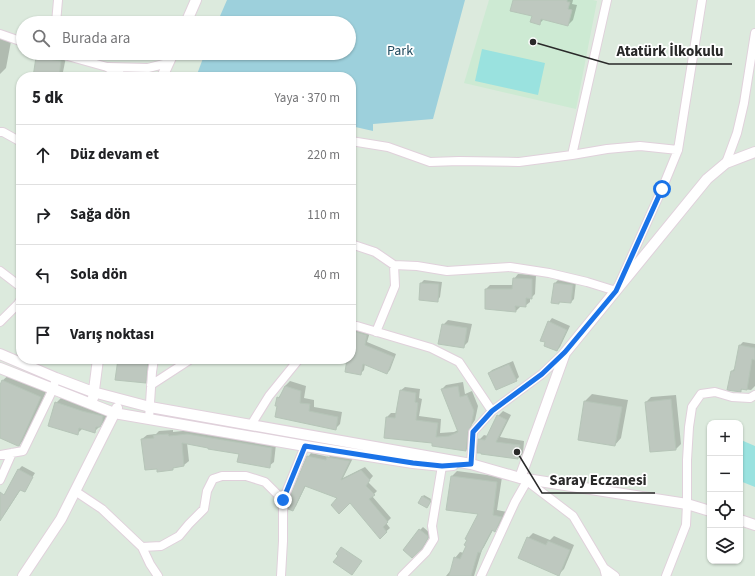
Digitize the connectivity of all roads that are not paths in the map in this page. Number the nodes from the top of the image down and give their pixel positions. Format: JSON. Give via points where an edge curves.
{"nodes":[{"id":1,"x":58,"y":0,"type":"edge"},
{"id":2,"x":196,"y":0,"type":"edge"},
{"id":3,"x":607,"y":0,"type":"edge"},
{"id":4,"x":702,"y":0,"type":"edge"},
{"id":5,"x":57,"y":16,"type":"edge"},
{"id":6,"x":189,"y":16,"type":"edge"},
{"id":7,"x":755,"y":33,"type":"edge"},
{"id":8,"x":0,"y":34,"type":"edge"},
{"id":9,"x":16,"y":40,"type":"edge"},
{"id":10,"x":82,"y":60,"type":"edge"},
{"id":11,"x":169,"y":60,"type":"edge"},
{"id":12,"x":168,"y":63,"type":"junction"},
{"id":13,"x":107,"y":67,"type":"junction"},
{"id":14,"x":116,"y":72,"type":"edge"},
{"id":15,"x":164,"y":72,"type":"edge"},
{"id":16,"x":0,"y":132,"type":"edge"},
{"id":17,"x":16,"y":139,"type":"edge"},
{"id":18,"x":356,"y":143,"type":"edge"},
{"id":19,"x":678,"y":150,"type":"junction"},
{"id":20,"x":755,"y":152,"type":"edge"},
{"id":21,"x":572,"y":155,"type":"junction"},
{"id":22,"x":726,"y":163,"type":"junction"},
{"id":23,"x":356,"y":246,"type":"edge"},
{"id":24,"x":394,"y":265,"type":"junction"},
{"id":25,"x":0,"y":271,"type":"edge"},
{"id":26,"x":16,"y":283,"type":"edge"},
{"id":27,"x":616,"y":291,"type":"junction"},
{"id":28,"x":16,"y":305,"type":"edge"},
{"id":29,"x":0,"y":322,"type":"edge"},
{"id":30,"x":356,"y":326,"type":"edge"},
{"id":31,"x":376,"y":332,"type":"junction"},
{"id":32,"x":565,"y":352,"type":"junction"},
{"id":33,"x":0,"y":354,"type":"edge"},
{"id":34,"x":16,"y":361,"type":"edge"},
{"id":35,"x":23,"y":364,"type":"edge"},
{"id":36,"x":97,"y":364,"type":"edge"},
{"id":37,"x":153,"y":364,"type":"edge"},
{"id":38,"x":183,"y":364,"type":"edge"},
{"id":39,"x":295,"y":364,"type":"edge"},
{"id":40,"x":0,"y":368,"type":"edge"},
{"id":41,"x":56,"y":378,"type":"junction"},
{"id":42,"x":151,"y":385,"type":"junction"},
{"id":43,"x":53,"y":389,"type":"junction"},
{"id":44,"x":93,"y":392,"type":"junction"},
{"id":45,"x":755,"y":395,"type":"edge"},
{"id":46,"x":121,"y":399,"type":"junction"},
{"id":47,"x":92,"y":404,"type":"junction"},
{"id":48,"x":150,"y":407,"type":"junction"},
{"id":49,"x":492,"y":411,"type":"junction"},
{"id":50,"x":114,"y":413,"type":"junction"},
{"id":51,"x":149,"y":419,"type":"junction"},
{"id":52,"x":251,"y":425,"type":"junction"},
{"id":53,"x":305,"y":446,"type":"junction"},
{"id":54,"x":12,"y":453,"type":"junction"},
{"id":55,"x":0,"y":455,"type":"edge"},
{"id":56,"x":471,"y":464,"type":"junction"},
{"id":57,"x":442,"y":466,"type":"junction"},
{"id":58,"x":0,"y":480,"type":"edge"},
{"id":59,"x":523,"y":480,"type":"junction"},
{"id":60,"x":76,"y":491,"type":"junction"},
{"id":61,"x":283,"y":500,"type":"junction"},
{"id":62,"x":687,"y":504,"type":"junction"},
{"id":63,"x":707,"y":510,"type":"edge"},
{"id":64,"x":743,"y":521,"type":"edge"},
{"id":65,"x":755,"y":525,"type":"edge"},
{"id":66,"x":142,"y":547,"type":"junction"},
{"id":67,"x":282,"y":552,"type":"junction"},
{"id":68,"x":605,"y":572,"type":"edge"},
{"id":69,"x":23,"y":576,"type":"edge"},
{"id":70,"x":158,"y":576,"type":"edge"},
{"id":71,"x":281,"y":576,"type":"edge"},
{"id":72,"x":288,"y":576,"type":"edge"},
{"id":73,"x":403,"y":576,"type":"edge"},
{"id":74,"x":481,"y":576,"type":"edge"},
{"id":75,"x":615,"y":576,"type":"edge"},
{"id":76,"x":666,"y":576,"type":"edge"}],
"edges":[{"from":1,"to":5,"type":"street"},
{"from":2,"to":6,"type":"street"},
{"from":3,"to":21,"type":"street"},
{"from":4,"to":19,"type":"street"},
{"from":7,"to":22,"type":"street","via":[[744,103]]},
{"from":8,"to":9,"type":"street"},
{"from":10,"to":13,"type":"street"},
{"from":11,"to":12,"type":"street"},
{"from":12,"to":13,"type":"street","via":[[148,68]]},
{"from":12,"to":15,"type":"street"},
{"from":13,"to":14,"type":"street"},
{"from":16,"to":17,"type":"street"},
{"from":18,"to":21,"type":"street","via":[[388,147],[430,162],[519,162]]},
{"from":19,"to":21,"type":"street","via":[[640,146]]},
{"from":19,"to":27,"type":"street"},
{"from":20,"to":22,"type":"street"},
{"from":22,"to":27,"type":"street","via":[[707,179]]},
{"from":23,"to":24,"type":"street","via":[[375,252]]},
{"from":24,"to":27,"type":"street","via":[[447,271],[510,267],[549,273]]},
{"from":24,"to":31,"type":"street","via":[[395,286]]},
{"from":25,"to":26,"type":"street"},
{"from":27,"to":32,"type":"street"},
{"from":28,"to":29,"type":"street"},
{"from":30,"to":31,"type":"street"},
{"from":31,"to":49,"type":"street","via":[[431,348],[459,362]]},
{"from":32,"to":49,"type":"street","via":[[542,374]]},
{"from":32,"to":59,"type":"street"},
{"from":33,"to":34,"type":"street"},
{"from":35,"to":41,"type":"street"},
{"from":36,"to":44,"type":"street"},
{"from":37,"to":42,"type":"street"},
{"from":38,"to":42,"type":"street"},
{"from":39,"to":52,"type":"street","via":[[269,396]]},
{"from":40,"to":43,"type":"street"},
{"from":41,"to":43,"type":"street"},
{"from":41,"to":44,"type":"street"},
{"from":42,"to":48,"type":"street"},
{"from":43,"to":47,"type":"street"},
{"from":43,"to":54,"type":"street","via":[[23,451]]},
{"from":44,"to":46,"type":"street"},
{"from":44,"to":47,"type":"street"},
{"from":45,"to":62,"type":"street","via":[[750,398],[732,397],[715,392],[701,394],[692,406]]},
{"from":46,"to":48,"type":"street"},
{"from":46,"to":50,"type":"street"},
{"from":47,"to":50,"type":"street"},
{"from":48,"to":51,"type":"street"},
{"from":48,"to":52,"type":"street"},
{"from":49,"to":56,"type":"street","via":[[473,432]]},
{"from":50,"to":51,"type":"street"},
{"from":50,"to":60,"type":"street"},
{"from":51,"to":53,"type":"street"},
{"from":52,"to":56,"type":"street"},
{"from":53,"to":57,"type":"street"},
{"from":53,"to":61,"type":"street"},
{"from":54,"to":55,"type":"street"},
{"from":54,"to":58,"type":"street"},
{"from":56,"to":57,"type":"street"},
{"from":56,"to":59,"type":"street"},
{"from":57,"to":73,"type":"street","via":[[432,526],[434,539],[426,552]]},
{"from":59,"to":62,"type":"street"},
{"from":59,"to":68,"type":"street","via":[[573,516]]},
{"from":59,"to":74,"type":"street"},
{"from":60,"to":66,"type":"street","via":[[102,509]]},
{"from":60,"to":69,"type":"street","via":[[61,519]]},
{"from":61,"to":66,"type":"street","via":[[265,482],[246,476],[222,476],[213,479],[207,490],[204,509],[179,536],[161,546]]},
{"from":61,"to":67,"type":"street"},
{"from":62,"to":63,"type":"street"},
{"from":62,"to":76,"type":"street","via":[[686,525]]},
{"from":64,"to":65,"type":"street"},
{"from":66,"to":70,"type":"street"},
{"from":67,"to":71,"type":"street"},
{"from":67,"to":72,"type":"street"},
{"from":68,"to":75,"type":"street"}]}
